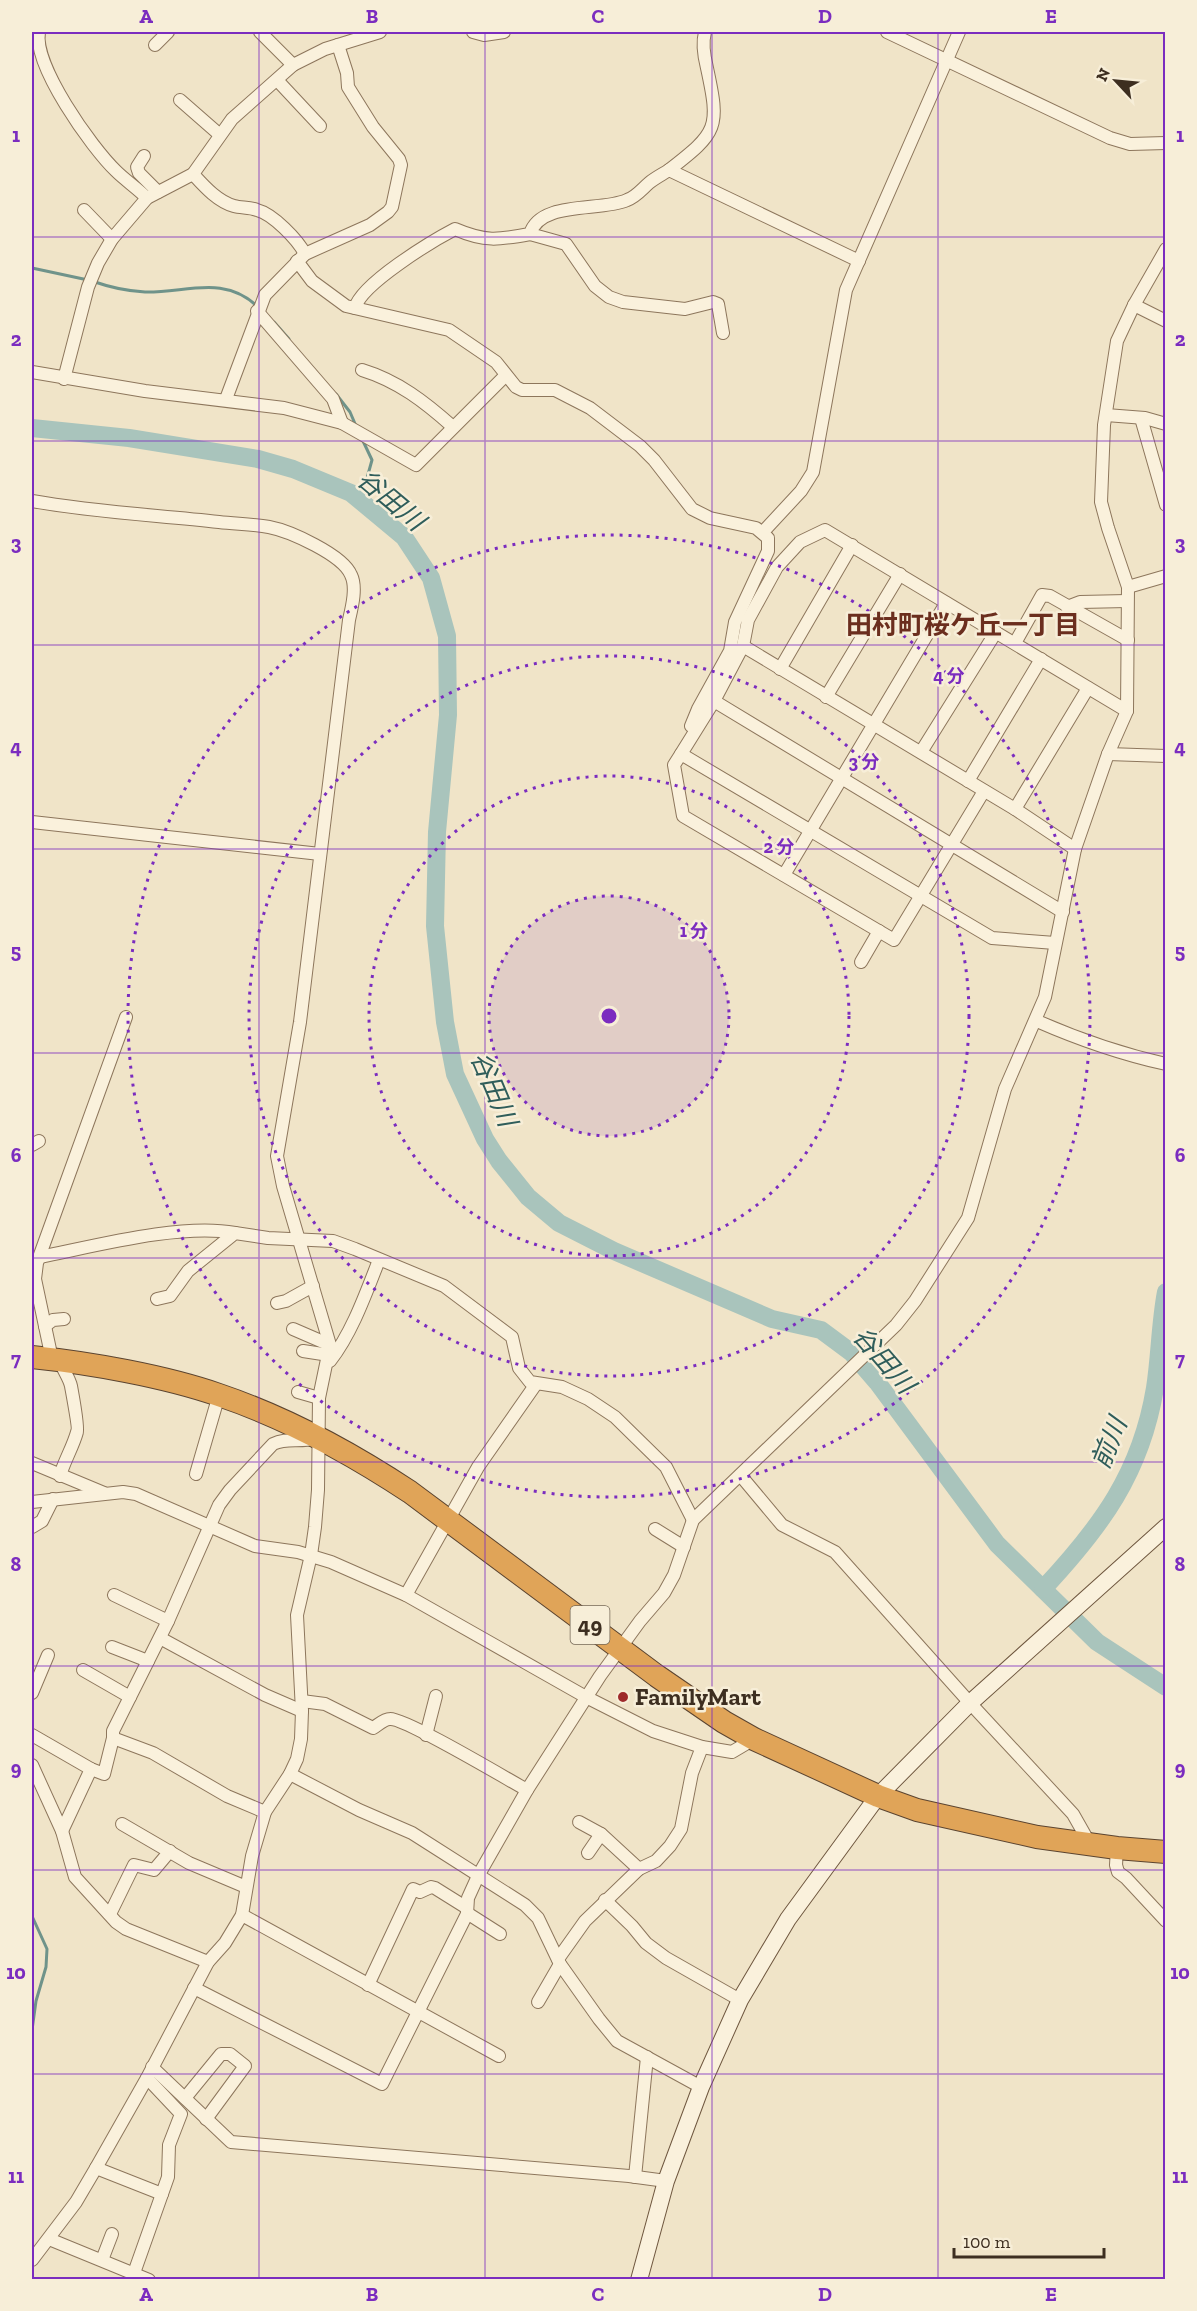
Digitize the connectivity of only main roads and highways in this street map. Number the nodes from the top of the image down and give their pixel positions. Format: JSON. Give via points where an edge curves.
{"nodes":[{"id":1,"x":48,"y":1359,"type":"edge"},
{"id":2,"x":1166,"y":1852,"type":"edge"}],
"edges":[{"from":1,"to":2,"type":"highway","number":"49","via":[[219,1395],[317,1437],[372,1467],[714,1715],[754,1739],[878,1796],[917,1810],[1037,1837]]}]}
